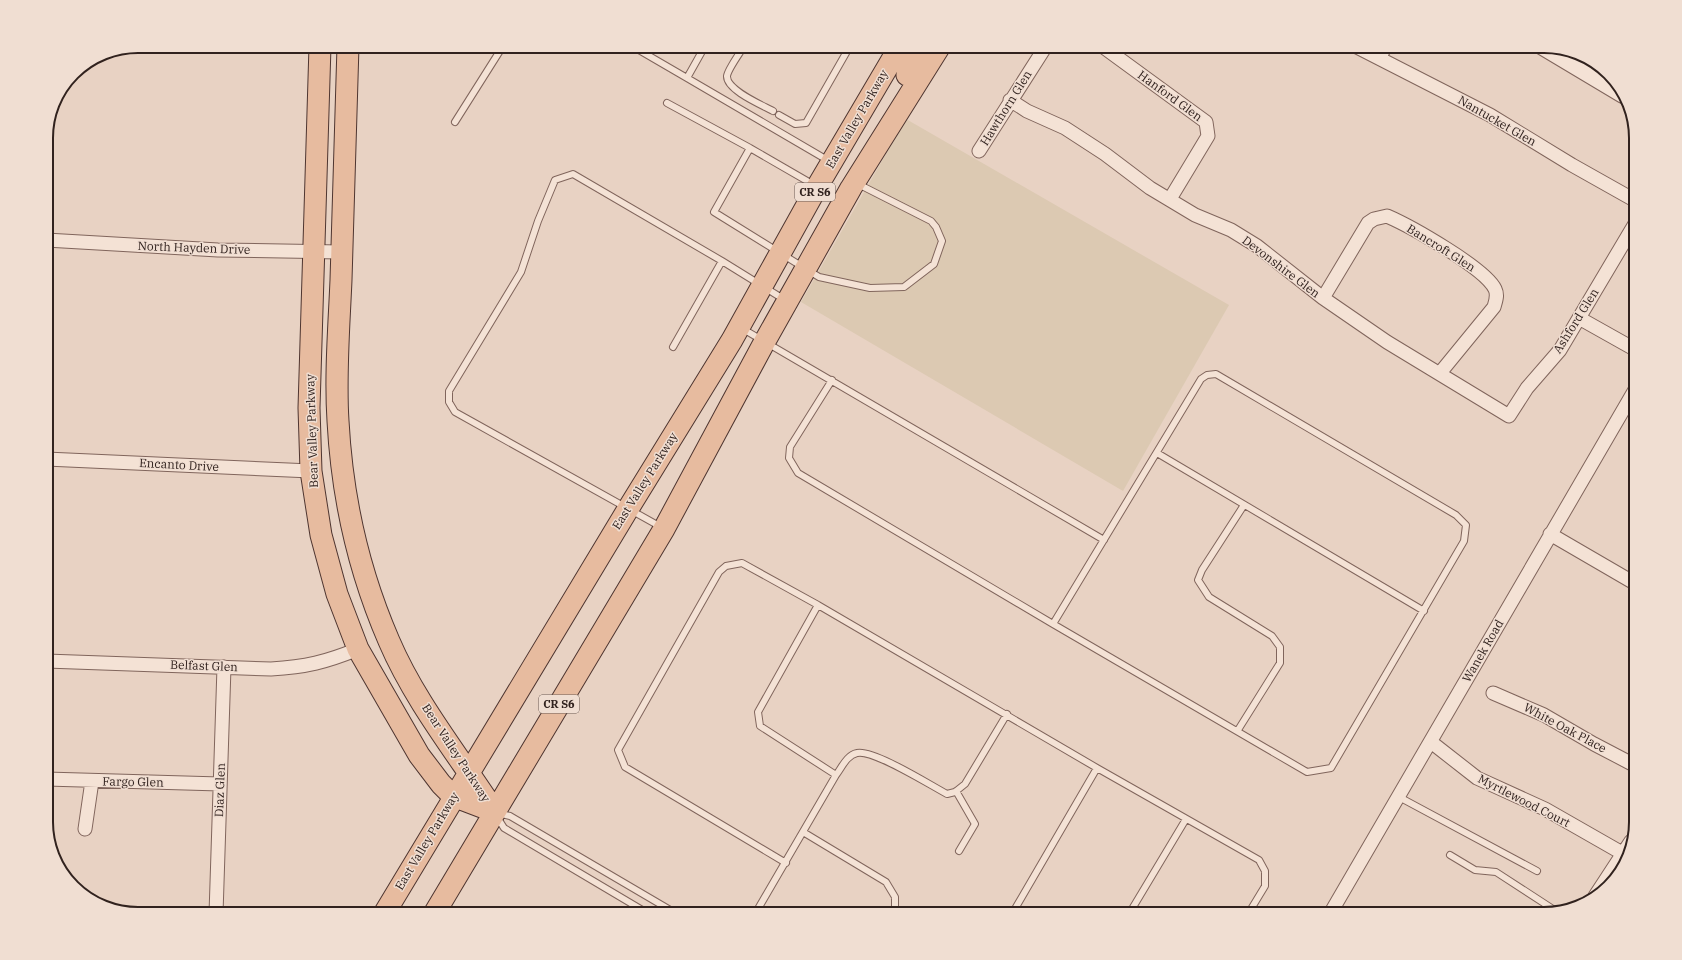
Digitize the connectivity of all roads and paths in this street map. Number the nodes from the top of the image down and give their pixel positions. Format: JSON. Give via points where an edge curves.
{"nodes":[{"id":1,"x":320,"y":53,"type":"edge"},
{"id":2,"x":348,"y":53,"type":"edge"},
{"id":3,"x":499,"y":53,"type":"edge"},
{"id":4,"x":644,"y":53,"type":"edge"},
{"id":5,"x":702,"y":53,"type":"edge"},
{"id":6,"x":740,"y":53,"type":"edge"},
{"id":7,"x":846,"y":53,"type":"edge"},
{"id":8,"x":896,"y":53,"type":"edge"},
{"id":9,"x":917,"y":53,"type":"edge"},
{"id":10,"x":936,"y":53,"type":"edge"},
{"id":11,"x":1041,"y":53,"type":"edge"},
{"id":12,"x":1112,"y":53,"type":"edge"},
{"id":13,"x":1369,"y":53,"type":"edge"},
{"id":14,"x":1382,"y":53,"type":"edge"},
{"id":15,"x":1566,"y":56,"type":"edge"},
{"id":16,"x":1379,"y":58,"type":"junction"},
{"id":17,"x":1576,"y":60,"type":"edge"},
{"id":18,"x":1581,"y":62,"type":"edge"},
{"id":19,"x":686,"y":78,"type":"junction"},
{"id":20,"x":1610,"y":85,"type":"edge"},
{"id":21,"x":1010,"y":100,"type":"junction"},
{"id":22,"x":667,"y":102,"type":"dead end"},
{"id":23,"x":773,"y":111,"type":"dead end"},
{"id":24,"x":779,"y":115,"type":"dead end"},
{"id":25,"x":896,"y":115,"type":"junction"},
{"id":26,"x":455,"y":122,"type":"dead end"},
{"id":27,"x":750,"y":148,"type":"junction"},
{"id":28,"x":979,"y":151,"type":"dead end"},
{"id":29,"x":832,"y":163,"type":"junction"},
{"id":30,"x":855,"y":182,"type":"junction"},
{"id":31,"x":817,"y":187,"type":"junction"},
{"id":32,"x":1629,"y":197,"type":"edge"},
{"id":33,"x":1170,"y":199,"type":"junction"},
{"id":34,"x":843,"y":202,"type":"junction"},
{"id":35,"x":1629,"y":234,"type":"edge"},
{"id":36,"x":53,"y":240,"type":"edge"},
{"id":37,"x":313,"y":251,"type":"junction"},
{"id":38,"x":341,"y":252,"type":"junction"},
{"id":39,"x":782,"y":254,"type":"junction"},
{"id":40,"x":722,"y":261,"type":"junction"},
{"id":41,"x":806,"y":269,"type":"junction"},
{"id":42,"x":763,"y":286,"type":"junction"},
{"id":43,"x":1323,"y":298,"type":"junction"},
{"id":44,"x":787,"y":301,"type":"junction"},
{"id":45,"x":1579,"y":318,"type":"junction"},
{"id":46,"x":740,"y":327,"type":"junction"},
{"id":47,"x":765,"y":341,"type":"junction"},
{"id":48,"x":1629,"y":346,"type":"edge"},
{"id":49,"x":673,"y":347,"type":"dead end"},
{"id":50,"x":1440,"y":373,"type":"junction"},
{"id":51,"x":832,"y":380,"type":"junction"},
{"id":52,"x":1629,"y":400,"type":"edge"},
{"id":53,"x":1509,"y":416,"type":"joint"},
{"id":54,"x":1157,"y":453,"type":"junction"},
{"id":55,"x":53,"y":459,"type":"edge"},
{"id":56,"x":311,"y":471,"type":"junction"},
{"id":57,"x":1244,"y":505,"type":"junction"},
{"id":58,"x":628,"y":509,"type":"junction"},
{"id":59,"x":664,"y":529,"type":"junction"},
{"id":60,"x":1550,"y":534,"type":"junction"},
{"id":61,"x":1104,"y":540,"type":"junction"},
{"id":62,"x":1629,"y":580,"type":"edge"},
{"id":63,"x":818,"y":605,"type":"junction"},
{"id":64,"x":1424,"y":611,"type":"junction"},
{"id":65,"x":1053,"y":624,"type":"junction"},
{"id":66,"x":358,"y":649,"type":"junction"},
{"id":67,"x":53,"y":661,"type":"edge"},
{"id":68,"x":224,"y":667,"type":"junction"},
{"id":69,"x":1493,"y":693,"type":"dead end"},
{"id":70,"x":1007,"y":714,"type":"junction"},
{"id":71,"x":1238,"y":730,"type":"junction"},
{"id":72,"x":1431,"y":742,"type":"junction"},
{"id":73,"x":1629,"y":762,"type":"edge"},
{"id":74,"x":1097,"y":768,"type":"junction"},
{"id":75,"x":469,"y":771,"type":"junction"},
{"id":76,"x":836,"y":775,"type":"junction"},
{"id":77,"x":53,"y":779,"type":"edge"},
{"id":78,"x":92,"y":781,"type":"junction"},
{"id":79,"x":220,"y":784,"type":"junction"},
{"id":80,"x":956,"y":791,"type":"junction"},
{"id":81,"x":454,"y":796,"type":"junction"},
{"id":82,"x":1399,"y":797,"type":"junction"},
{"id":83,"x":495,"y":812,"type":"junction"},
{"id":84,"x":1186,"y":819,"type":"junction"},
{"id":85,"x":85,"y":829,"type":"dead end"},
{"id":86,"x":804,"y":832,"type":"junction"},
{"id":87,"x":959,"y":851,"type":"dead end"},
{"id":88,"x":1622,"y":853,"type":"joint"},
{"id":89,"x":1450,"y":855,"type":"dead end"},
{"id":90,"x":583,"y":859,"type":"junction"},
{"id":91,"x":1620,"y":859,"type":"edge"},
{"id":92,"x":786,"y":863,"type":"junction"},
{"id":93,"x":576,"y":870,"type":"junction"},
{"id":94,"x":1537,"y":871,"type":"dead end"},
{"id":95,"x":648,"y":897,"type":"junction"},
{"id":96,"x":216,"y":907,"type":"edge"},
{"id":97,"x":388,"y":907,"type":"edge"},
{"id":98,"x":438,"y":907,"type":"edge"},
{"id":99,"x":639,"y":907,"type":"edge"},
{"id":100,"x":643,"y":907,"type":"edge"},
{"id":101,"x":665,"y":907,"type":"edge"},
{"id":102,"x":759,"y":907,"type":"edge"},
{"id":103,"x":895,"y":907,"type":"edge"},
{"id":104,"x":1016,"y":907,"type":"edge"},
{"id":105,"x":1133,"y":907,"type":"edge"},
{"id":106,"x":1252,"y":907,"type":"edge"},
{"id":107,"x":1334,"y":907,"type":"edge"},
{"id":108,"x":1549,"y":907,"type":"edge"}],
"edges":[{"from":1,"to":37,"type":"main road","name":"Bear Valley Parkway"},
{"from":2,"to":38,"type":"main road","name":"Bear Valley Parkway"},
{"from":3,"to":26,"type":"lane"},
{"from":4,"to":19,"type":"lane"},
{"from":5,"to":19,"type":"lane"},
{"from":6,"to":23,"type":"lane","via":[[727,75],[728,82],[734,90]]},
{"from":7,"to":24,"type":"lane","via":[[806,123],[795,124]]},
{"from":8,"to":29,"type":"main road","name":"East Valley Parkway","number":"CR S6"},
{"from":9,"to":25,"type":"main road","via":[[897,93]]},
{"from":10,"to":25,"type":"main road","number":"CR S6"},
{"from":11,"to":21,"type":"street","name":"Hawthorn Glen"},
{"from":12,"to":33,"type":"street","name":"Hanford Glen","via":[[1206,122],[1208,136]]},
{"from":13,"to":16,"type":"street","name":"Nantucket Glen"},
{"from":14,"to":16,"type":"street"},
{"from":15,"to":17,"type":"street"},
{"from":16,"to":32,"type":"street","name":"Nantucket Glen","via":[[1490,115]]},
{"from":18,"to":20,"type":"street"},
{"from":19,"to":29,"type":"lane"},
{"from":21,"to":28,"type":"street","name":"Hawthorn Glen"},
{"from":21,"to":33,"type":"street","name":"Devonshire Glen","via":[[1027,111],[1065,128],[1150,188]]},
{"from":22,"to":27,"type":"lane"},
{"from":25,"to":30,"type":"main road","number":"CR S6"},
{"from":27,"to":31,"type":"lane"},
{"from":27,"to":39,"type":"lane","via":[[714,212]]},
{"from":29,"to":31,"type":"main road","name":"East Valley Parkway","number":"CR S6"},
{"from":30,"to":34,"type":"main road","number":"CR S6"},
{"from":30,"to":41,"type":"lane","via":[[931,221],[942,241],[934,264],[904,287],[870,288],[820,277]]},
{"from":31,"to":34,"type":"lane"},
{"from":31,"to":39,"type":"main road","name":"East Valley Parkway","number":"CR S6"},
{"from":33,"to":43,"type":"street","name":"Devonshire Glen","via":[[1194,215],[1231,230],[1257,246]]},
{"from":34,"to":41,"type":"main road","number":"CR S6"},
{"from":35,"to":45,"type":"street","name":"Ashford Glen"},
{"from":36,"to":37,"type":"street","name":"North Hayden Drive","via":[[218,250]]},
{"from":37,"to":38,"type":"street","name":"North Hayden Drive"},
{"from":37,"to":56,"type":"main road","name":"Bear Valley Parkway","via":[[309,408]]},
{"from":38,"to":75,"type":"main road","name":"Bear Valley Parkway","via":[[338,419],[343,476],[358,553],[390,643],[423,703]]},
{"from":39,"to":41,"type":"lane"},
{"from":39,"to":42,"type":"main road","name":"East Valley Parkway","number":"CR S6"},
{"from":40,"to":42,"type":"lane"},
{"from":40,"to":49,"type":"lane"},
{"from":40,"to":58,"type":"lane","via":[[573,174],[555,180],[521,272],[449,391],[449,402],[454,412]]},
{"from":41,"to":44,"type":"main road","number":"CR S6"},
{"from":42,"to":44,"type":"lane"},
{"from":42,"to":46,"type":"main road","name":"East Valley Parkway","number":"CR S6"},
{"from":43,"to":50,"type":"street","name":"Devonshire Glen","via":[[1387,342]]},
{"from":43,"to":50,"type":"street","name":"Bancroft Glen","via":[[1368,223],[1374,219],[1387,216],[1446,249],[1486,276],[1495,289],[1497,298],[1494,307]]},
{"from":44,"to":47,"type":"main road","number":"CR S6"},
{"from":45,"to":48,"type":"street"},
{"from":45,"to":53,"type":"street","name":"Ashford Glen","via":[[1560,350],[1527,388]]},
{"from":46,"to":47,"type":"lane"},
{"from":46,"to":58,"type":"main road","name":"East Valley Parkway","number":"CR S6"},
{"from":47,"to":51,"type":"lane"},
{"from":47,"to":59,"type":"main road","number":"CR S6"},
{"from":50,"to":53,"type":"street","name":"Devonshire Glen"},
{"from":51,"to":61,"type":"lane"},
{"from":51,"to":65,"type":"lane","via":[[790,447],[789,458],[798,473]]},
{"from":52,"to":60,"type":"street","name":"Wanek Road"},
{"from":54,"to":57,"type":"lane"},
{"from":54,"to":61,"type":"lane"},
{"from":54,"to":64,"type":"lane","via":[[1201,379],[1216,374],[1450,510],[1466,525],[1464,541]]},
{"from":55,"to":56,"type":"street","name":"Encanto Drive"},
{"from":56,"to":66,"type":"main road","name":"Bear Valley Parkway","via":[[321,535],[337,594]]},
{"from":57,"to":64,"type":"lane"},
{"from":57,"to":71,"type":"lane","via":[[1198,580],[1209,597],[1272,636],[1280,648],[1280,663]]},
{"from":58,"to":59,"type":"lane"},
{"from":58,"to":75,"type":"main road","name":"East Valley Parkway","number":"CR S6"},
{"from":59,"to":83,"type":"main road","number":"CR S6"},
{"from":60,"to":62,"type":"street"},
{"from":60,"to":72,"type":"street","name":"Wanek Road"},
{"from":61,"to":65,"type":"lane"},
{"from":63,"to":70,"type":"lane"},
{"from":63,"to":76,"type":"lane","via":[[758,712],[760,726]]},
{"from":63,"to":92,"type":"lane","via":[[742,563],[726,566],[720,572],[618,750],[625,766]]},
{"from":64,"to":71,"type":"lane","via":[[1331,768],[1307,772]]},
{"from":65,"to":71,"type":"lane"},
{"from":66,"to":68,"type":"street","name":"Belfast Glen","via":[[299,668]]},
{"from":66,"to":81,"type":"main road","name":"Bear Valley Parkway","via":[[419,755],[441,784]]},
{"from":67,"to":68,"type":"street","name":"Belfast Glen"},
{"from":68,"to":79,"type":"street","name":"Diaz Glen"},
{"from":69,"to":73,"type":"street","name":"White Oak Place","via":[[1544,715]]},
{"from":70,"to":74,"type":"lane"},
{"from":70,"to":80,"type":"lane","via":[[965,784]]},
{"from":72,"to":82,"type":"street","name":"Wanek Road"},
{"from":72,"to":88,"type":"street","name":"Myrtlewood Court","via":[[1477,778],[1545,809]]},
{"from":74,"to":84,"type":"lane"},
{"from":74,"to":104,"type":"lane"},
{"from":75,"to":81,"type":"main road","name":"East Valley Parkway","number":"CR S6"},
{"from":75,"to":83,"type":"main road","name":"Bear Valley Parkway"},
{"from":76,"to":80,"type":"lane","via":[[849,757],[858,752],[874,755],[947,794]]},
{"from":76,"to":86,"type":"lane"},
{"from":77,"to":78,"type":"street","name":"Fargo Glen"},
{"from":78,"to":79,"type":"street","name":"Fargo Glen"},
{"from":78,"to":85,"type":"street"},
{"from":79,"to":96,"type":"street","name":"Diaz Glen"},
{"from":80,"to":87,"type":"lane","via":[[975,824]]},
{"from":81,"to":83,"type":"main road","name":"Bear Valley Parkway"},
{"from":81,"to":97,"type":"main road","name":"East Valley Parkway","number":"CR S6"},
{"from":82,"to":94,"type":"lane"},
{"from":82,"to":107,"type":"street","name":"Wanek Road"},
{"from":83,"to":90,"type":"lane","via":[[510,816]]},
{"from":83,"to":93,"type":"lane","via":[[504,828]]},
{"from":83,"to":98,"type":"main road","number":"CR S6"},
{"from":84,"to":105,"type":"lane"},
{"from":84,"to":106,"type":"lane","via":[[1259,860],[1265,871],[1265,886]]},
{"from":86,"to":92,"type":"lane"},
{"from":86,"to":103,"type":"lane","via":[[886,882],[895,897]]},
{"from":88,"to":91,"type":"street"},
{"from":89,"to":108,"type":"lane","via":[[1475,870],[1496,872]]},
{"from":90,"to":93,"type":"lane"},
{"from":90,"to":95,"type":"lane"},
{"from":92,"to":102,"type":"lane"},
{"from":93,"to":99,"type":"lane"},
{"from":95,"to":100,"type":"lane"},
{"from":95,"to":101,"type":"lane"}]}
